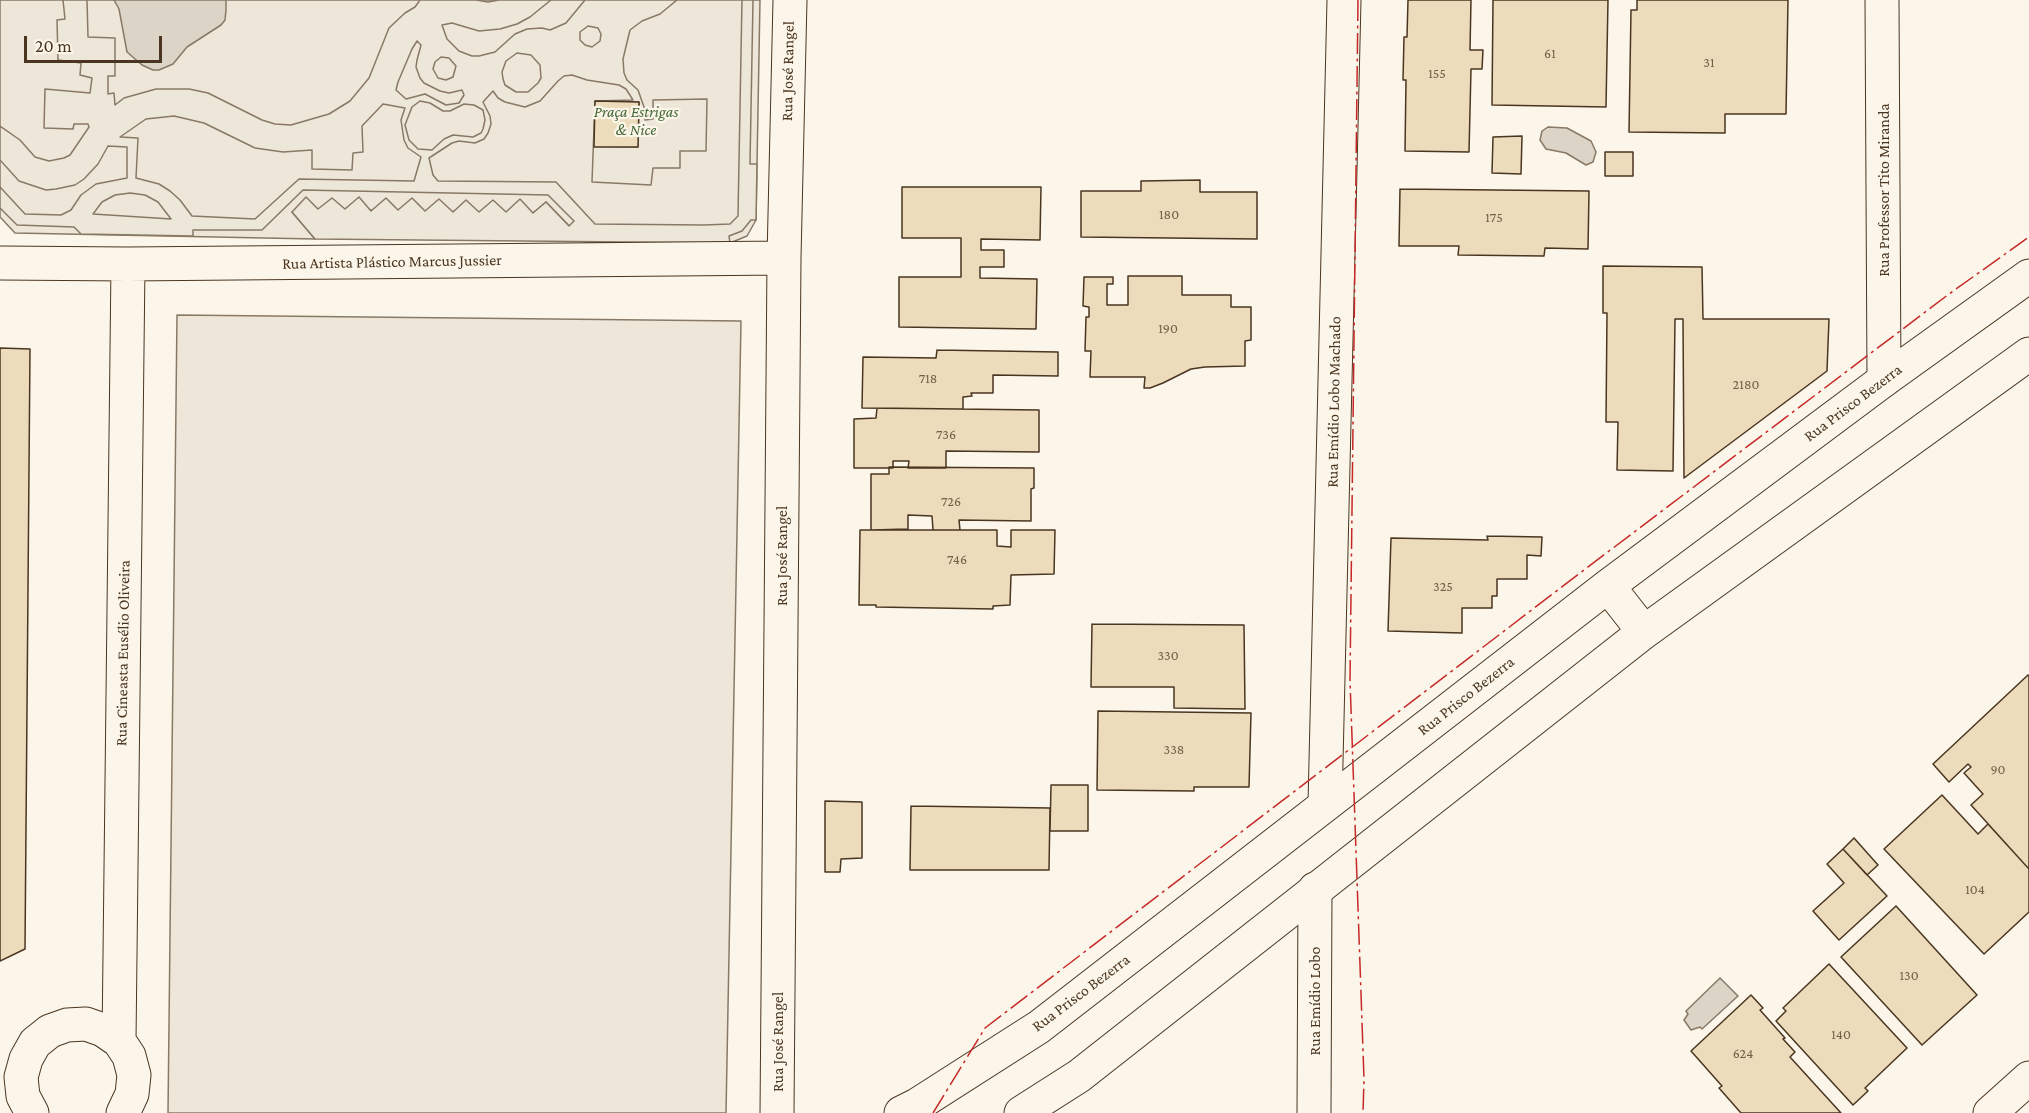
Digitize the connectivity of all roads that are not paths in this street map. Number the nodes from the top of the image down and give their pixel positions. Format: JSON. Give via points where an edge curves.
{"nodes":[{"id":1,"x":790,"y":0,"type":"edge"},
{"id":2,"x":1344,"y":0,"type":"edge"},
{"id":3,"x":1882,"y":0,"type":"edge"},
{"id":4,"x":784,"y":258,"type":"junction"},
{"id":5,"x":0,"y":263,"type":"edge"},
{"id":6,"x":128,"y":264,"type":"junction"},
{"id":7,"x":2029,"y":276,"type":"edge"},
{"id":8,"x":2029,"y":354,"type":"edge"},
{"id":9,"x":1884,"y":380,"type":"junction"},
{"id":10,"x":1608,"y":586,"type":"junction"},
{"id":11,"x":1644,"y":632,"type":"junction"},
{"id":12,"x":1325,"y":804,"type":"junction"},
{"id":13,"x":1316,"y":889,"type":"junction"},
{"id":14,"x":119,"y":1041,"type":"junction"},
{"id":15,"x":2029,"y":1078,"type":"edge"},
{"id":16,"x":32,"y":1113,"type":"edge"},
{"id":17,"x":123,"y":1113,"type":"edge"},
{"id":18,"x":777,"y":1113,"type":"edge"},
{"id":19,"x":901,"y":1113,"type":"edge"},
{"id":20,"x":1021,"y":1113,"type":"edge"},
{"id":21,"x":1314,"y":1113,"type":"edge"},
{"id":22,"x":1990,"y":1113,"type":"edge"}],
"edges":[{"from":1,"to":4,"type":"street","name":"Rua José Rangel"},
{"from":2,"to":12,"type":"street","name":"Rua Emídio Lobo Machado"},
{"from":3,"to":9,"type":"street","name":"Rua Professor Tito Miranda"},
{"from":4,"to":6,"type":"street","name":"Rua Artista Plástico Marcus Jussier"},
{"from":4,"to":18,"type":"street","name":"Rua José Rangel"},
{"from":5,"to":6,"type":"street","name":"Rua Artista Plástico Marcus Jussier"},
{"from":6,"to":14,"type":"street","name":"Rua Cineasta Eusélio Oliveira"},
{"from":7,"to":9,"type":"street","name":"Rua Prisco Bezerra"},
{"from":8,"to":11,"type":"street"},
{"from":9,"to":10,"type":"street","name":"Rua Prisco Bezerra"},
{"from":10,"to":11,"type":"street"},
{"from":10,"to":12,"type":"street","name":"Rua Prisco Bezerra"},
{"from":11,"to":13,"type":"street"},
{"from":12,"to":19,"type":"street","name":"Rua Prisco Bezerra","via":[[1039,1027]]},
{"from":13,"to":20,"type":"street","via":[[1079,1076]]},
{"from":13,"to":21,"type":"street","name":"Rua Emídio Lobo"},
{"from":14,"to":16,"type":"street","via":[[86,1024],[50,1031],[35,1043],[21,1077],[23,1096]]},
{"from":14,"to":17,"type":"street","name":"Rua Cineasta Eusélio Oliveira","via":[[129,1056],[134,1075],[132,1094]]},
{"from":15,"to":22,"type":"street"}]}
